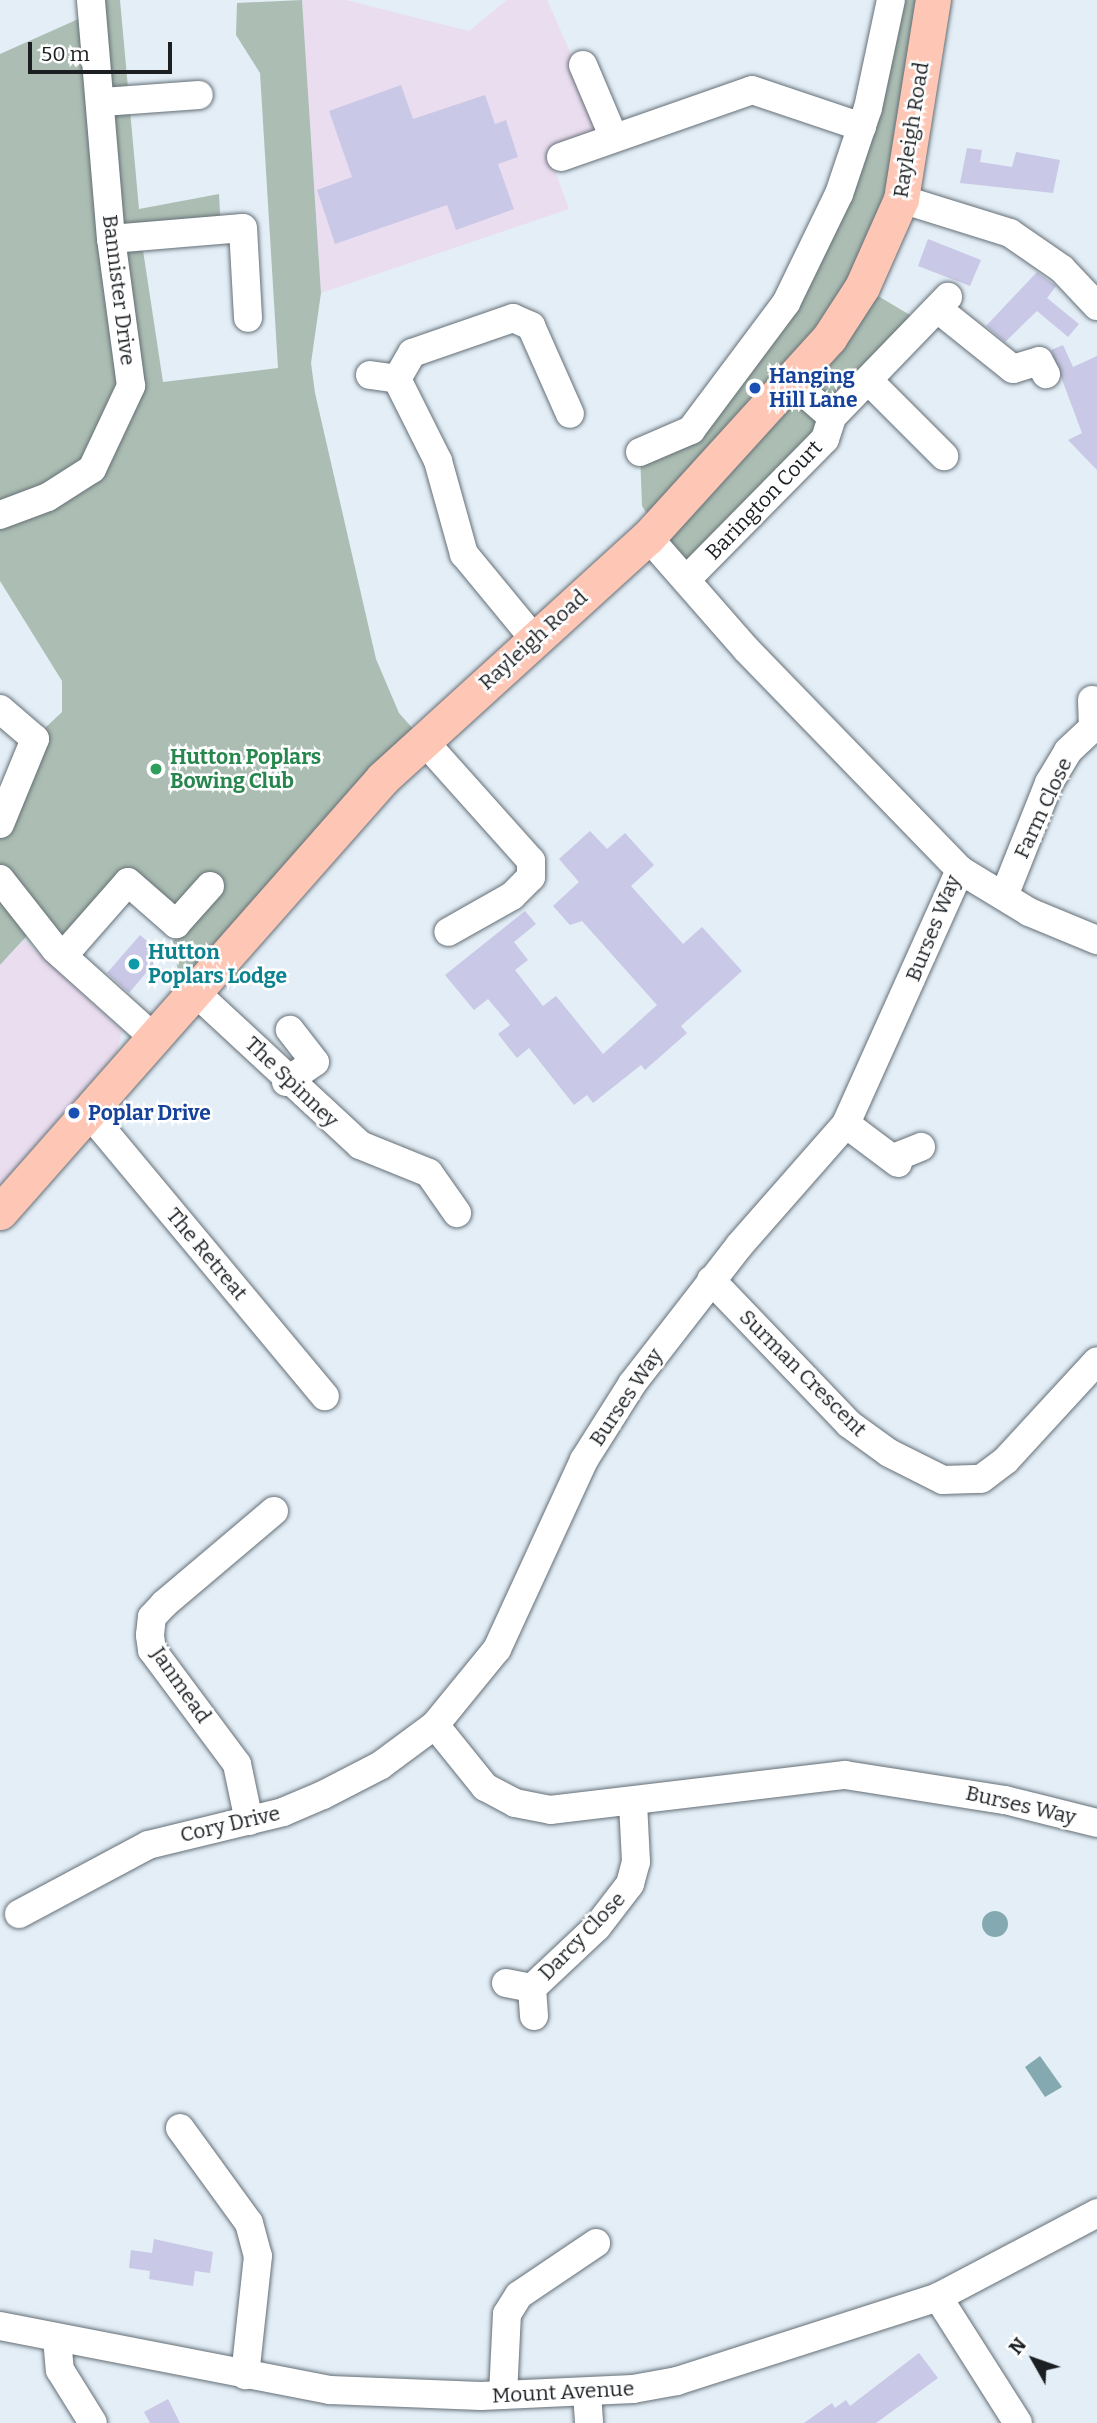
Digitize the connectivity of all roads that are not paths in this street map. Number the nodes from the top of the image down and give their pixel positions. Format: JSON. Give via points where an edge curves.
{"nodes":[{"id":1,"x":91,"y":0,"type":"edge"},
{"id":2,"x":891,"y":0,"type":"edge"},
{"id":3,"x":933,"y":0,"type":"edge"},
{"id":4,"x":583,"y":65,"type":"dead end"},
{"id":5,"x":199,"y":95,"type":"dead end"},
{"id":6,"x":103,"y":102,"type":"junction"},
{"id":7,"x":862,"y":127,"type":"junction"},
{"id":8,"x":614,"y":138,"type":"junction"},
{"id":9,"x":561,"y":157,"type":"dead end"},
{"id":10,"x":901,"y":199,"type":"junction"},
{"id":11,"x":110,"y":239,"type":"junction"},
{"id":12,"x":1097,"y":306,"type":"edge"},
{"id":13,"x":248,"y":318,"type":"dead end"},
{"id":14,"x":1046,"y":374,"type":"dead end"},
{"id":15,"x":870,"y":382,"type":"junction"},
{"id":16,"x":793,"y":383,"type":"junction"},
{"id":17,"x":570,"y":414,"type":"dead end"},
{"id":18,"x":832,"y":417,"type":"junction"},
{"id":19,"x":639,"y":452,"type":"dead end"},
{"id":20,"x":944,"y":456,"type":"dead end"},
{"id":21,"x":0,"y":515,"type":"edge"},
{"id":22,"x":648,"y":537,"type":"junction"},
{"id":23,"x":688,"y":578,"type":"junction"},
{"id":24,"x":534,"y":639,"type":"junction"},
{"id":25,"x":0,"y":709,"type":"edge"},
{"id":26,"x":1094,"y":718,"type":"edge"},
{"id":27,"x":423,"y":740,"type":"junction"},
{"id":28,"x":0,"y":824,"type":"edge"},
{"id":29,"x":960,"y":870,"type":"junction"},
{"id":30,"x":0,"y":879,"type":"edge"},
{"id":31,"x":210,"y":886,"type":"dead end"},
{"id":32,"x":1004,"y":897,"type":"junction"},
{"id":33,"x":448,"y":932,"type":"dead end"},
{"id":34,"x":1097,"y":940,"type":"edge"},
{"id":35,"x":63,"y":956,"type":"junction"},
{"id":36,"x":195,"y":992,"type":"junction"},
{"id":37,"x":290,"y":1030,"type":"dead end"},
{"id":38,"x":153,"y":1037,"type":"junction"},
{"id":39,"x":286,"y":1083,"type":"junction"},
{"id":40,"x":88,"y":1112,"type":"junction"},
{"id":41,"x":846,"y":1124,"type":"junction"},
{"id":42,"x":905,"y":1156,"type":"dead end"},
{"id":43,"x":0,"y":1212,"type":"edge"},
{"id":44,"x":457,"y":1213,"type":"dead end"},
{"id":45,"x":711,"y":1280,"type":"junction"},
{"id":46,"x":1097,"y":1361,"type":"edge"},
{"id":47,"x":326,"y":1396,"type":"dead end"},
{"id":48,"x":274,"y":1510,"type":"dead end"},
{"id":49,"x":435,"y":1726,"type":"junction"},
{"id":50,"x":633,"y":1802,"type":"junction"},
{"id":51,"x":249,"y":1821,"type":"junction"},
{"id":52,"x":1097,"y":1823,"type":"edge"},
{"id":53,"x":19,"y":1914,"type":"dead end"},
{"id":54,"x":534,"y":2016,"type":"dead end"},
{"id":55,"x":180,"y":2128,"type":"dead end"},
{"id":56,"x":1097,"y":2213,"type":"edge"},
{"id":57,"x":596,"y":2243,"type":"dead end"},
{"id":58,"x":938,"y":2297,"type":"junction"},
{"id":59,"x":0,"y":2326,"type":"edge"},
{"id":60,"x":57,"y":2338,"type":"junction"},
{"id":61,"x":245,"y":2375,"type":"junction"},
{"id":62,"x":587,"y":2393,"type":"junction"},
{"id":63,"x":503,"y":2395,"type":"junction"},
{"id":64,"x":93,"y":2423,"type":"edge"},
{"id":65,"x":589,"y":2423,"type":"edge"},
{"id":66,"x":1018,"y":2423,"type":"edge"}],
"edges":[{"from":1,"to":6,"type":"street","name":"Bannister Drive"},
{"from":2,"to":7,"type":"street","name":"Rayleigh Road"},
{"from":3,"to":10,"type":"main road","name":"Rayleigh Road"},
{"from":4,"to":8,"type":"street"},
{"from":5,"to":6,"type":"street"},
{"from":6,"to":11,"type":"street","name":"Bannister Drive"},
{"from":7,"to":8,"type":"street","via":[[752,90]]},
{"from":7,"to":19,"type":"street","name":"Rayleigh Road","via":[[818,245],[754,352],[691,430]]},
{"from":8,"to":9,"type":"street"},
{"from":10,"to":12,"type":"street","via":[[1010,233],[1062,270]]},
{"from":10,"to":16,"type":"main road","name":"Rayleigh Road","via":[[862,287]]},
{"from":11,"to":13,"type":"street","via":[[243,228]]},
{"from":11,"to":21,"type":"street","name":"Bannister Drive","via":[[131,386],[121,417],[92,469],[48,497]]},
{"from":14,"to":15,"type":"street","name":"Barington Court","via":[[1039,361],[1013,369],[943,303]]},
{"from":15,"to":18,"type":"street","name":"Barington Court"},
{"from":15,"to":20,"type":"street"},
{"from":16,"to":18,"type":"street","name":"Barington Court"},
{"from":16,"to":22,"type":"main road","name":"Rayleigh Road"},
{"from":17,"to":24,"type":"street","via":[[531,326],[513,318],[412,353],[384,377],[438,461],[464,554]]},
{"from":18,"to":23,"type":"street","name":"Barington Court","via":[[825,439]]},
{"from":22,"to":23,"type":"street","name":"Burses Way"},
{"from":22,"to":24,"type":"main road","name":"Rayleigh Road"},
{"from":23,"to":29,"type":"street","name":"Burses Way","via":[[747,650]]},
{"from":24,"to":27,"type":"main road","name":"Rayleigh Road"},
{"from":25,"to":28,"type":"street","via":[[35,739]]},
{"from":26,"to":32,"type":"street","name":"Farm Close","via":[[1049,783]]},
{"from":27,"to":33,"type":"street","via":[[531,861],[531,877],[512,896]]},
{"from":27,"to":36,"type":"main road","name":"Rayleigh Road"},
{"from":29,"to":32,"type":"street"},
{"from":29,"to":41,"type":"street","name":"Burses Way"},
{"from":30,"to":35,"type":"street"},
{"from":31,"to":35,"type":"street","via":[[176,925],[128,882]]},
{"from":32,"to":34,"type":"street"},
{"from":35,"to":38,"type":"street"},
{"from":36,"to":38,"type":"main road","name":"Rayleigh Road"},
{"from":36,"to":39,"type":"street","name":"The Spinney","via":[[259,1049]]},
{"from":37,"to":39,"type":"street","via":[[315,1062]]},
{"from":38,"to":40,"type":"main road","name":"Rayleigh Road"},
{"from":39,"to":44,"type":"street","name":"The Spinney","via":[[360,1145],[429,1172]]},
{"from":40,"to":43,"type":"main road","name":"Rayleigh Road"},
{"from":40,"to":47,"type":"street","name":"The Retreat"},
{"from":41,"to":42,"type":"street"},
{"from":41,"to":45,"type":"street","name":"Burses Way"},
{"from":45,"to":46,"type":"street","name":"Surman Crescent","via":[[849,1424],[889,1453],[943,1480],[981,1479],[1006,1460]]},
{"from":45,"to":49,"type":"street","name":"Burses Way","via":[[584,1460],[498,1649]]},
{"from":48,"to":51,"type":"street","name":"Janmead","via":[[164,1605],[152,1617],[149,1635],[152,1650],[237,1764]]},
{"from":49,"to":50,"type":"street","name":"Burses Way","via":[[485,1787],[515,1803],[550,1810]]},
{"from":49,"to":51,"type":"street","name":"Cory Drive","via":[[353,1780]]},
{"from":50,"to":52,"type":"street","name":"Burses Way","via":[[845,1775],[980,1795]]},
{"from":50,"to":54,"type":"street","name":"Darcy Close","via":[[636,1862],[630,1884],[597,1927],[519,1985]]},
{"from":51,"to":53,"type":"street","name":"Cory Drive","via":[[148,1845]]},
{"from":55,"to":61,"type":"street","via":[[249,2224],[258,2256]]},
{"from":56,"to":58,"type":"street","name":"Mount Avenue"},
{"from":57,"to":63,"type":"street","via":[[519,2295],[507,2314]]},
{"from":58,"to":62,"type":"street","name":"Mount Avenue","via":[[677,2381]]},
{"from":58,"to":66,"type":"street"},
{"from":59,"to":60,"type":"street","name":"Mount Avenue"},
{"from":60,"to":61,"type":"street","name":"Mount Avenue"},
{"from":60,"to":64,"type":"street","via":[[60,2370]]},
{"from":61,"to":63,"type":"street","name":"Mount Avenue","via":[[391,2396]]},
{"from":62,"to":63,"type":"street","name":"Mount Avenue"},
{"from":62,"to":65,"type":"street"}]}
